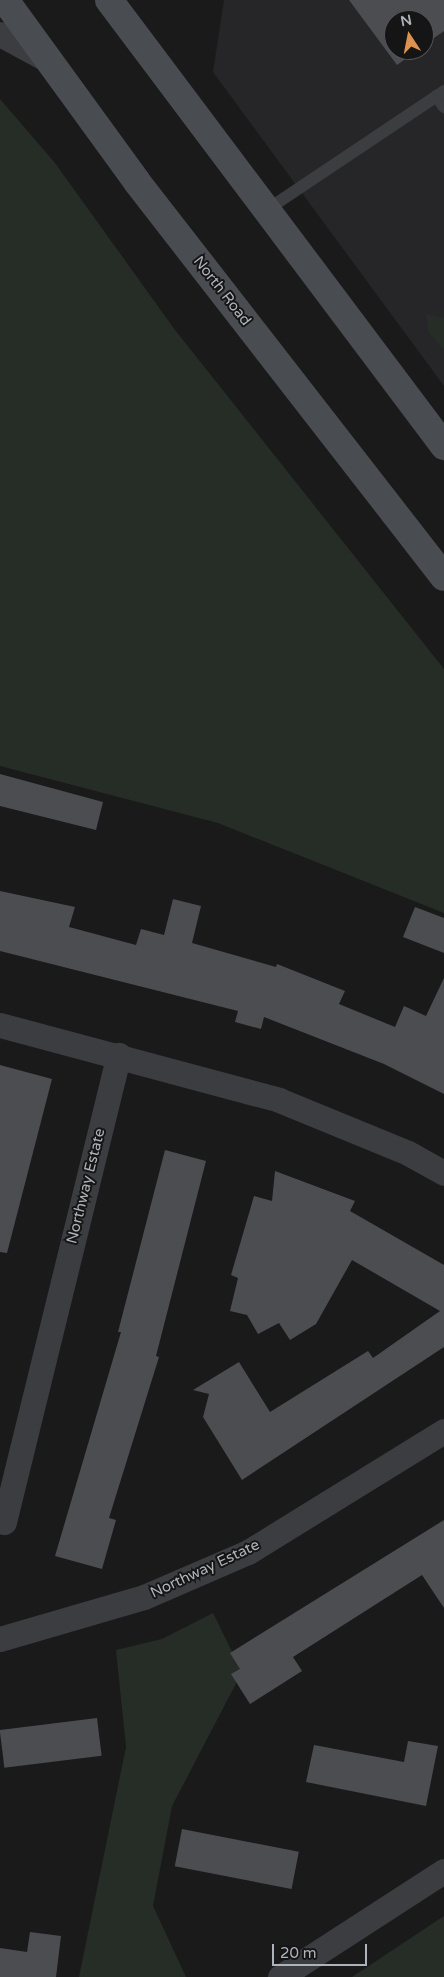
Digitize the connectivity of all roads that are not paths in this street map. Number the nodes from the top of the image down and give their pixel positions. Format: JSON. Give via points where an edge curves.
{"nodes":[{"id":1,"x":5,"y":0,"type":"edge"},
{"id":2,"x":109,"y":0,"type":"edge"},
{"id":3,"x":0,"y":34,"type":"edge"},
{"id":4,"x":48,"y":60,"type":"junction"},
{"id":5,"x":440,"y":93,"type":"edge"},
{"id":6,"x":444,"y":107,"type":"edge"},
{"id":7,"x":268,"y":209,"type":"junction"},
{"id":8,"x":444,"y":446,"type":"edge"},
{"id":9,"x":444,"y":577,"type":"edge"},
{"id":10,"x":0,"y":1025,"type":"edge"},
{"id":11,"x":119,"y":1055,"type":"junction"},
{"id":12,"x":444,"y":1173,"type":"edge"},
{"id":13,"x":444,"y":1431,"type":"edge"},
{"id":14,"x":4,"y":1522,"type":"dead end"},
{"id":15,"x":0,"y":1639,"type":"edge"},
{"id":16,"x":444,"y":1871,"type":"edge"},
{"id":17,"x":280,"y":1977,"type":"edge"}],
"edges":[{"from":1,"to":4,"type":"main road","name":"North Road"},
{"from":2,"to":7,"type":"main road"},
{"from":3,"to":4,"type":"street"},
{"from":4,"to":9,"type":"main road","name":"North Road","via":[[137,182]]},
{"from":5,"to":6,"type":"lane"},
{"from":5,"to":7,"type":"lane"},
{"from":7,"to":8,"type":"main road"},
{"from":10,"to":11,"type":"street"},
{"from":11,"to":12,"type":"street","via":[[279,1100],[408,1152]]},
{"from":11,"to":14,"type":"street","name":"Northway Estate"},
{"from":13,"to":15,"type":"street","name":"Northway Estate","via":[[248,1552],[144,1597]]},
{"from":16,"to":17,"type":"street"}]}
